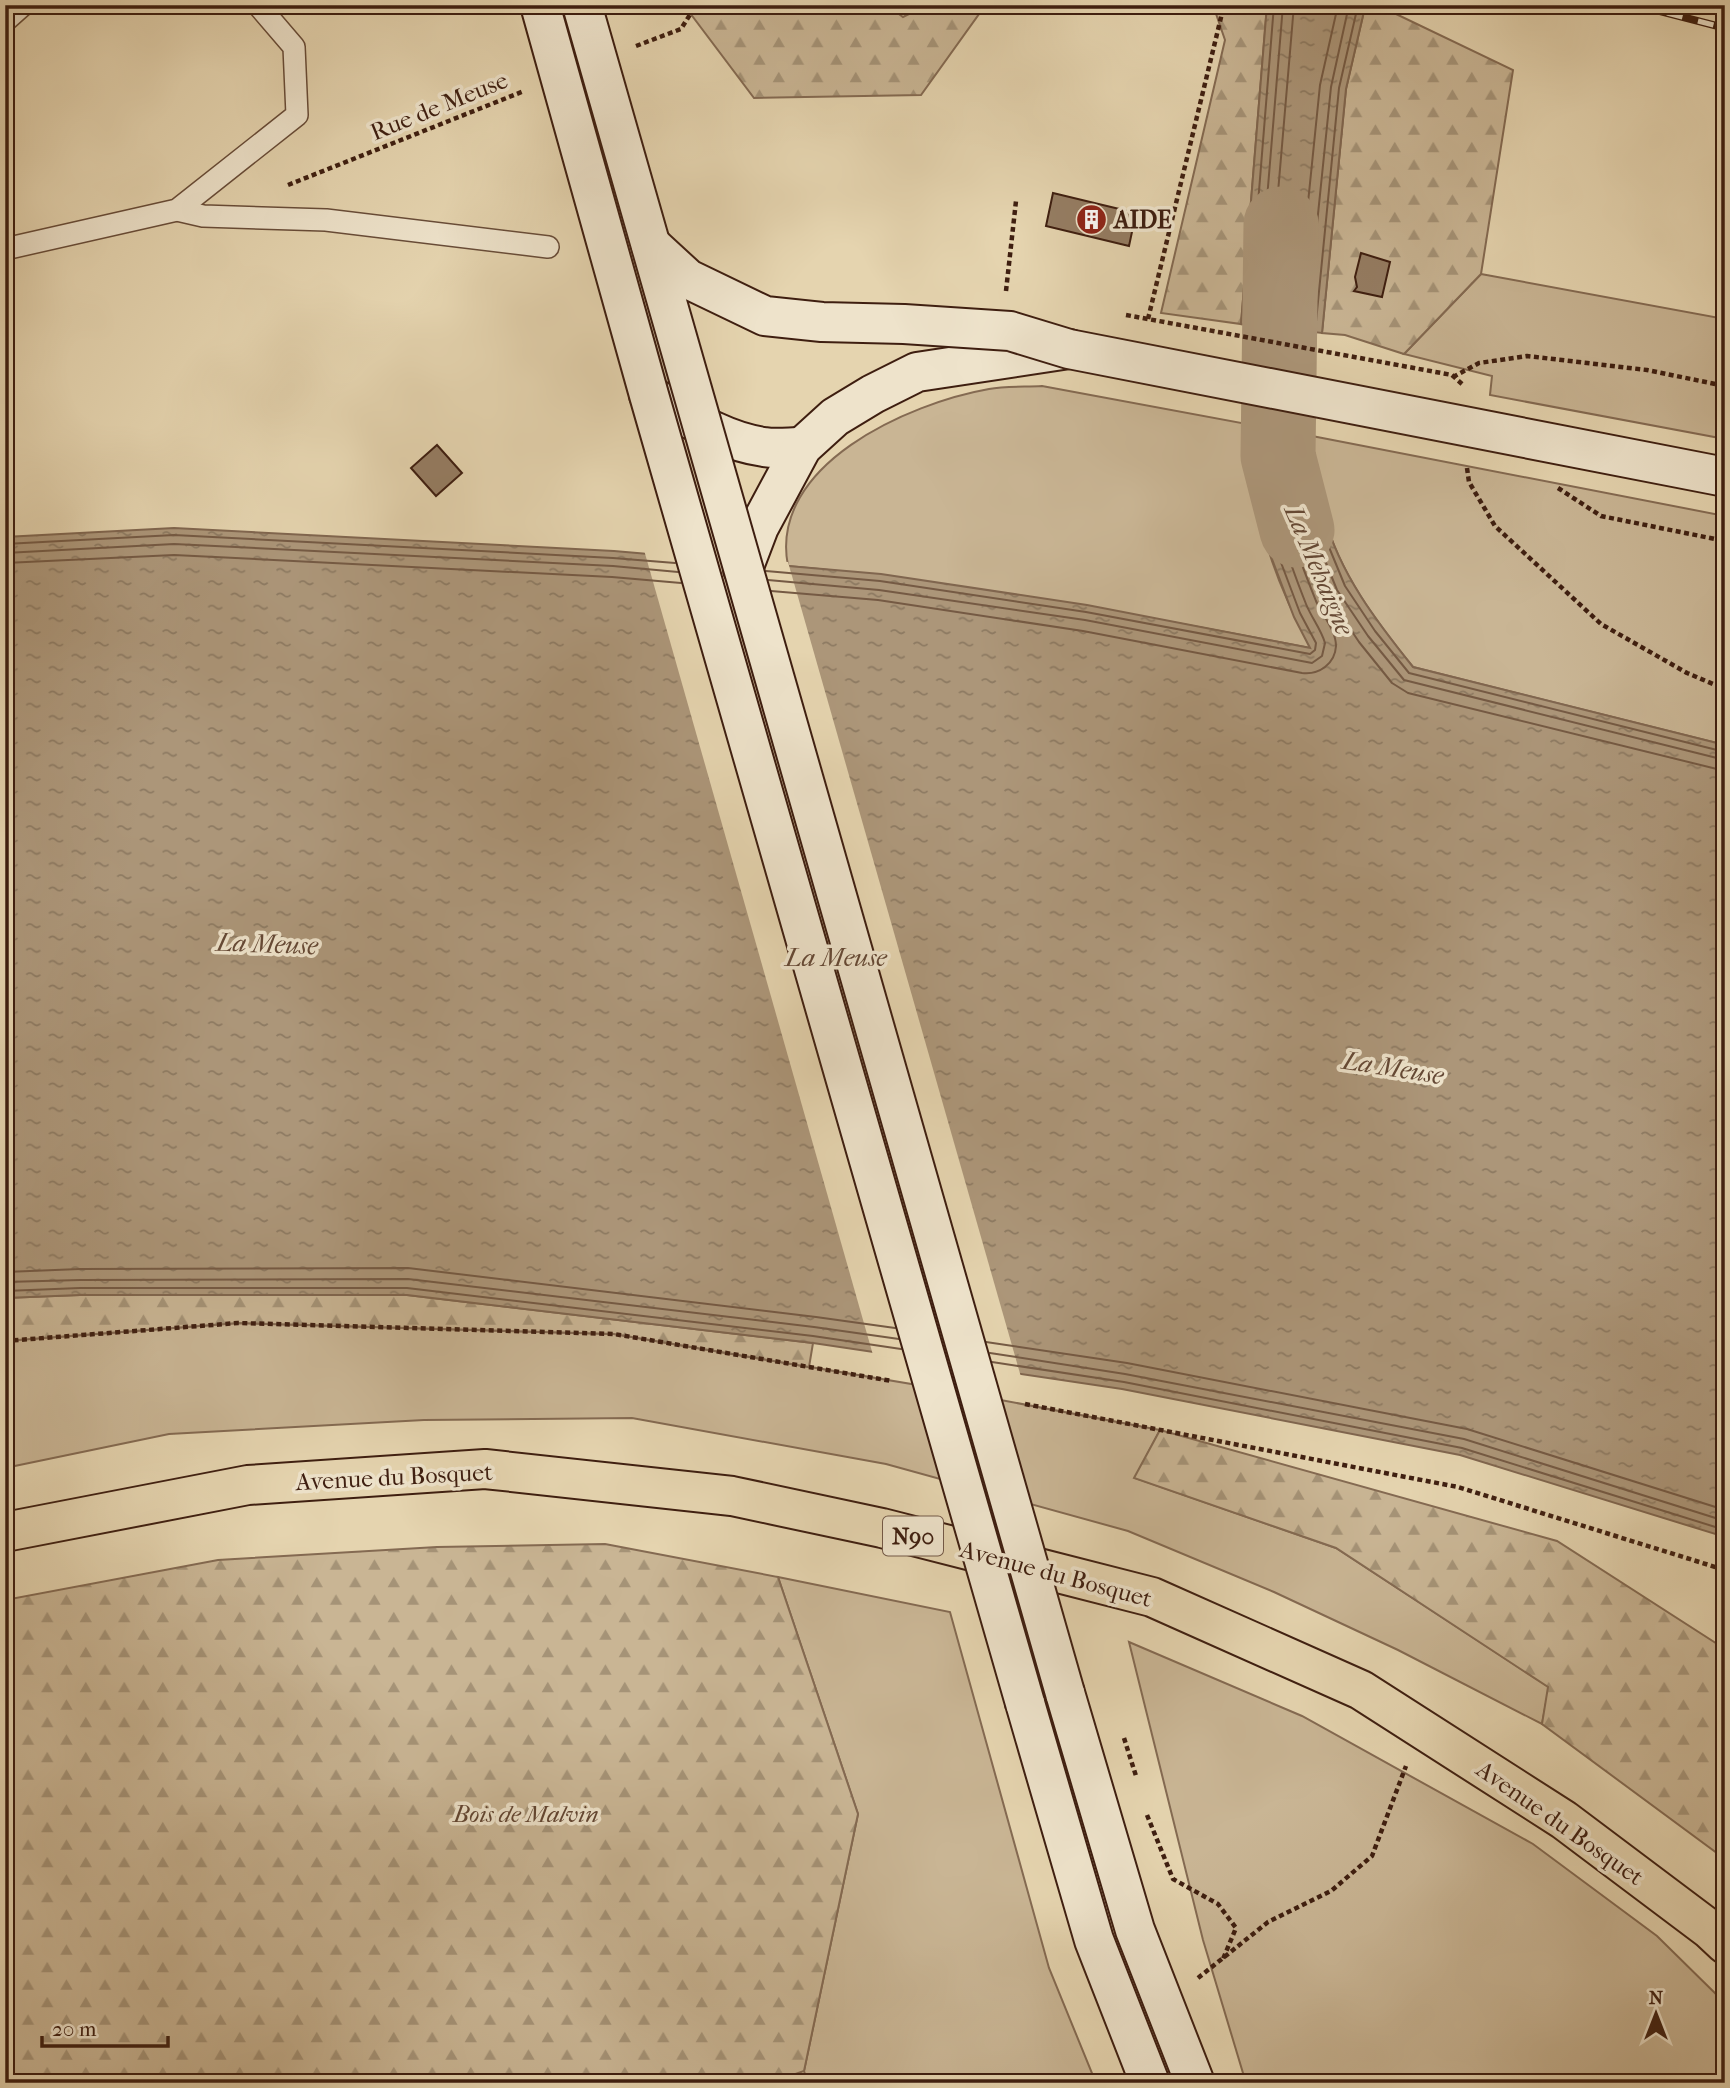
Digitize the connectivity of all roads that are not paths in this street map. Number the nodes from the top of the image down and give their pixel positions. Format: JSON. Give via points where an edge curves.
{"nodes":[{"id":1,"x":23,"y":5,"type":"edge"},
{"id":2,"x":258,"y":5,"type":"edge"},
{"id":3,"x":540,"y":5,"type":"edge"},
{"id":4,"x":582,"y":5,"type":"edge"},
{"id":5,"x":5,"y":20,"type":"edge"},
{"id":6,"x":177,"y":210,"type":"junction"},
{"id":7,"x":651,"y":244,"type":"junction"},
{"id":8,"x":548,"y":247,"type":"dead end"},
{"id":9,"x":5,"y":249,"type":"edge"},
{"id":10,"x":1069,"y":349,"type":"junction"},
{"id":11,"x":649,"y":395,"type":"junction"},
{"id":12,"x":703,"y":427,"type":"junction"},
{"id":13,"x":802,"y":447,"type":"junction"},
{"id":14,"x":1725,"y":477,"type":"edge"},
{"id":15,"x":743,"y":569,"type":"junction"},
{"id":16,"x":5,"y":1532,"type":"edge"},
{"id":17,"x":1719,"y":1929,"type":"edge"},
{"id":18,"x":1150,"y":2083,"type":"edge"},
{"id":19,"x":1195,"y":2083,"type":"edge"}],
"edges":[{"from":1,"to":5,"type":"lane"},
{"from":2,"to":6,"type":"lane","via":[[293,47],[297,115]]},
{"from":3,"to":11,"type":"main road","bridge":true},
{"from":4,"to":7,"type":"main road","bridge":true},
{"from":6,"to":8,"type":"lane","via":[[203,216],[326,220]]},
{"from":6,"to":9,"type":"lane"},
{"from":7,"to":10,"type":"main road","bridge":true,"via":[[688,279],[765,316],[1010,331]]},
{"from":7,"to":12,"type":"main road","bridge":true},
{"from":10,"to":13,"type":"main road","via":[[917,372],[835,417]]},
{"from":10,"to":14,"type":"main road","bridge":true},
{"from":11,"to":12,"type":"main road"},
{"from":11,"to":18,"type":"main road","bridge":true,"via":[[1094,1940]]},
{"from":12,"to":13,"type":"main road","via":[[733,441]]},
{"from":12,"to":15,"type":"main road","bridge":true},
{"from":13,"to":15,"type":"main road","via":[[759,527]]},
{"from":15,"to":19,"type":"main road","bridge":true,"via":[[1135,1930]]},
{"from":16,"to":17,"type":"main road","name":"Avenue du Bosquet","number":"N90","via":[[248,1485],[485,1469],[732,1496],[882,1528],[1152,1597],[1361,1690],[1564,1820]]}]}
